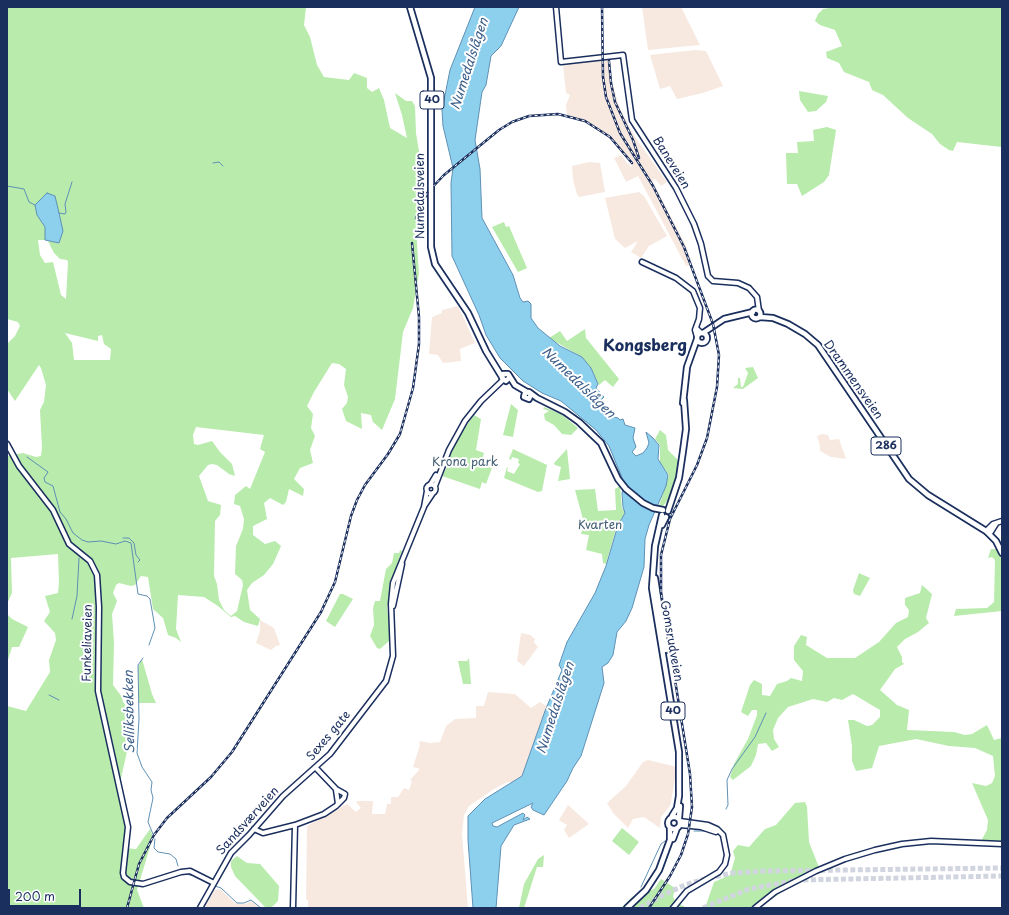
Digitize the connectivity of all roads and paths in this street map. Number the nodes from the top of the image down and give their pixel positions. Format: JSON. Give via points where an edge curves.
{"nodes":[{"id":1,"x":411,"y":7,"type":"edge"},
{"id":2,"x":556,"y":7,"type":"edge"},
{"id":3,"x":642,"y":262,"type":"dead end"},
{"id":4,"x":757,"y":313,"type":"junction"},
{"id":5,"x":712,"y":327,"type":"junction"},
{"id":6,"x":699,"y":336,"type":"junction"},
{"id":7,"x":707,"y":338,"type":"junction"},
{"id":8,"x":702,"y":343,"type":"junction"},
{"id":9,"x":692,"y":352,"type":"junction"},
{"id":10,"x":505,"y":378,"type":"junction"},
{"id":11,"x":7,"y":444,"type":"edge"},
{"id":12,"x":449,"y":450,"type":"junction"},
{"id":13,"x":430,"y":485,"type":"junction"},
{"id":14,"x":435,"y":486,"type":"junction"},
{"id":15,"x":428,"y":491,"type":"junction"},
{"id":16,"x":433,"y":493,"type":"junction"},
{"id":17,"x":424,"y":507,"type":"junction"},
{"id":18,"x":663,"y":512,"type":"junction"},
{"id":19,"x":1002,"y":521,"type":"edge"},
{"id":20,"x":989,"y":531,"type":"junction"},
{"id":21,"x":1002,"y":549,"type":"edge"},
{"id":22,"x":1002,"y":553,"type":"edge"},
{"id":23,"x":316,"y":768,"type":"junction"},
{"id":24,"x":289,"y":790,"type":"joint"},
{"id":25,"x":672,"y":816,"type":"junction"},
{"id":26,"x":679,"y":823,"type":"junction"},
{"id":27,"x":295,"y":825,"type":"junction"},
{"id":28,"x":670,"y":828,"type":"junction"},
{"id":29,"x":254,"y":829,"type":"junction"},
{"id":30,"x":1002,"y":844,"type":"edge"},
{"id":31,"x":214,"y":883,"type":"junction"},
{"id":32,"x":200,"y":908,"type":"edge"},
{"id":33,"x":293,"y":908,"type":"edge"},
{"id":34,"x":627,"y":908,"type":"edge"},
{"id":35,"x":631,"y":908,"type":"edge"},
{"id":36,"x":674,"y":908,"type":"edge"},
{"id":37,"x":755,"y":908,"type":"edge"}],
"edges":[{"from":1,"to":10,"type":"main road","name":"Numedalsveien","number":"40","bridge":true,"via":[[432,83],[431,247],[435,264],[468,313],[483,345]]},
{"from":2,"to":4,"type":"street","name":"Baneveien","via":[[560,62],[623,55],[632,120],[688,212],[698,234],[710,280],[742,284],[754,292],[758,301]]},
{"from":3,"to":6,"type":"street","via":[[690,287],[698,301],[700,313],[696,328]]},
{"from":4,"to":5,"type":"main road","name":"Drammensveien","number":"286","via":[[734,316]]},
{"from":4,"to":20,"type":"main road","name":"Drammensveien","number":"286","via":[[796,328],[818,345],[907,476],[922,491]]},
{"from":5,"to":6,"type":"main road","name":"Drammensveien","number":"286"},
{"from":5,"to":7,"type":"main road"},
{"from":6,"to":7,"type":"main road"},
{"from":6,"to":8,"type":"main road"},
{"from":6,"to":9,"type":"main road","name":"Gomsrudveien"},
{"from":7,"to":8,"type":"main road"},
{"from":8,"to":9,"type":"main road"},
{"from":9,"to":18,"type":"main road","name":"Gomsrudveien","via":[[686,372],[682,416],[684,434],[679,478],[671,502]]},
{"from":10,"to":12,"type":"street","via":[[484,397]]},
{"from":10,"to":18,"type":"main road","name":"Numedalsveien","number":"40","via":[[528,395],[576,419],[599,440],[622,485],[633,496]]},
{"from":11,"to":31,"type":"street","name":"Funkeliaveien","via":[[19,466],[53,510],[69,544],[90,561],[97,574],[98,692],[127,825],[124,869],[126,876],[141,882],[190,871]]},
{"from":12,"to":13,"type":"street"},
{"from":12,"to":14,"type":"street"},
{"from":13,"to":14,"type":"street"},
{"from":13,"to":15,"type":"street","via":[[427,487]]},
{"from":14,"to":16,"type":"street","via":[[436,491]]},
{"from":15,"to":16,"type":"street"},
{"from":15,"to":17,"type":"street"},
{"from":16,"to":17,"type":"street"},
{"from":17,"to":23,"type":"street","name":"Sexes gate","via":[[402,559],[392,616],[392,664],[386,681],[338,745]]},
{"from":18,"to":25,"type":"main road","name":"Gomsrudveien","number":"40","via":[[655,546],[652,588],[679,752],[679,791],[677,808]]},
{"from":18,"to":26,"type":"main road","name":"Gomsrudveien","number":"40","via":[[655,578],[681,752]]},
{"from":19,"to":20,"type":"street","via":[[996,523]]},
{"from":20,"to":21,"type":"main road","name":"Drammensveien","number":"286"},
{"from":20,"to":22,"type":"main road","name":"Drammensveien","number":"286"},
{"from":23,"to":24,"type":"street","name":"Sexes gate"},
{"from":23,"to":27,"type":"street","via":[[341,795],[338,804],[326,814]]},
{"from":24,"to":29,"type":"street","name":"Sandsværveien"},
{"from":25,"to":26,"type":"main road"},
{"from":25,"to":28,"type":"main road","number":"40","via":[[668,822]]},
{"from":26,"to":28,"type":"main road"},
{"from":26,"to":35,"type":"main road","name":"Gomsrudveien","number":"40","via":[[657,879]]},
{"from":26,"to":36,"type":"street","via":[[715,831],[725,841],[727,855],[721,870],[687,891]]},
{"from":27,"to":29,"type":"street","via":[[263,833]]},
{"from":27,"to":33,"type":"street"},
{"from":28,"to":34,"type":"main road","number":"40","via":[[670,840],[659,870],[646,890]]},
{"from":29,"to":31,"type":"street","name":"Sandsværveien","via":[[231,853]]},
{"from":30,"to":37,"type":"street","via":[[931,841],[879,849],[816,871],[775,892]]},
{"from":31,"to":32,"type":"street","name":"Sandsværveien"}]}
